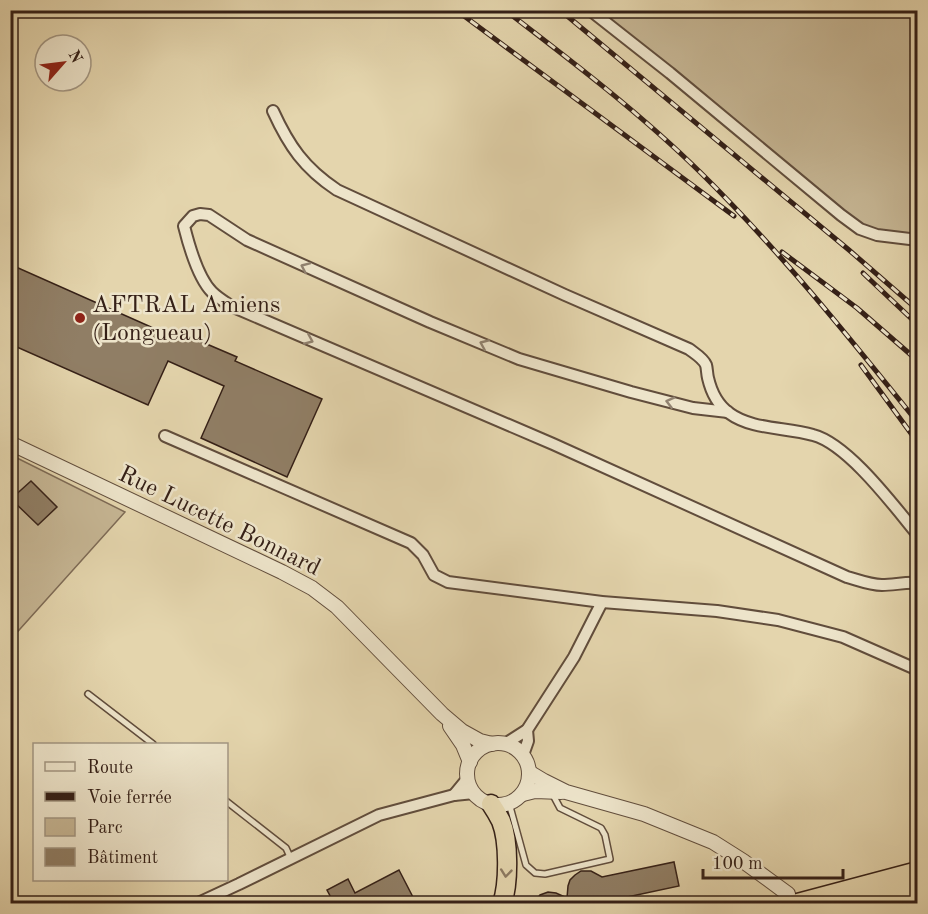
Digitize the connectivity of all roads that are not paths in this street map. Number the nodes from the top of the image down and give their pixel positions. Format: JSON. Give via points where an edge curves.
{"nodes":[{"id":1,"x":590,"y":10,"type":"edge"},
{"id":2,"x":273,"y":111,"type":"dead end"},
{"id":3,"x":918,"y":240,"type":"edge"},
{"id":4,"x":728,"y":412,"type":"junction"},
{"id":5,"x":165,"y":436,"type":"dead end"},
{"id":6,"x":10,"y":443,"type":"edge"},
{"id":7,"x":918,"y":535,"type":"edge"},
{"id":8,"x":918,"y":583,"type":"edge"},
{"id":9,"x":602,"y":602,"type":"junction"},
{"id":10,"x":918,"y":670,"type":"edge"},
{"id":11,"x":88,"y":694,"type":"dead end"},
{"id":12,"x":442,"y":714,"type":"junction"},
{"id":13,"x":527,"y":730,"type":"junction"},
{"id":14,"x":152,"y":743,"type":"edge"},
{"id":15,"x":498,"y":744,"type":"junction"},
{"id":16,"x":523,"y":755,"type":"junction"},
{"id":17,"x":470,"y":762,"type":"junction"},
{"id":18,"x":530,"y":771,"type":"junction"},
{"id":19,"x":468,"y":778,"type":"junction"},
{"id":20,"x":559,"y":792,"type":"junction"},
{"id":21,"x":474,"y":793,"type":"junction"},
{"id":22,"x":523,"y":794,"type":"junction"},
{"id":23,"x":454,"y":795,"type":"junction"},
{"id":24,"x":228,"y":803,"type":"edge"},
{"id":25,"x":509,"y":803,"type":"junction"},
{"id":26,"x":491,"y":804,"type":"junction"},
{"id":27,"x":291,"y":858,"type":"junction"},
{"id":28,"x":918,"y":872,"type":"edge"},
{"id":29,"x":918,"y":887,"type":"edge"},
{"id":30,"x":791,"y":899,"type":"edge"},
{"id":31,"x":196,"y":903,"type":"edge"},
{"id":32,"x":502,"y":903,"type":"edge"},
{"id":33,"x":854,"y":903,"type":"edge"}],
"edges":[{"from":1,"to":3,"type":"street","via":[[860,229]]},
{"from":2,"to":4,"type":"street","via":[[301,160],[337,190],[688,349],[706,365],[711,388]]},
{"from":4,"to":7,"type":"street","via":[[763,426],[828,440],[864,472]]},
{"from":4,"to":8,"type":"street","one_way":true,"via":[[641,395],[519,359],[279,255],[209,215],[193,216],[184,226],[190,251],[210,291],[231,306],[553,444],[847,577],[881,585]]},
{"from":5,"to":9,"type":"street","via":[[411,543],[434,575],[448,582]]},
{"from":6,"to":12,"type":"street","name":"Rue Lucette Bonnard","via":[[312,588],[337,607]]},
{"from":9,"to":10,"type":"street","via":[[778,620],[843,637]]},
{"from":9,"to":13,"type":"street","via":[[574,657]]},
{"from":11,"to":14,"type":"lane"},
{"from":12,"to":15,"type":"street","name":"Rue Lucette Bonnard","via":[[480,741]]},
{"from":12,"to":17,"type":"street","name":"Rue Lucette Bonnard"},
{"from":13,"to":15,"type":"street"},
{"from":13,"to":16,"type":"street"},
{"from":15,"to":16,"type":"street"},
{"from":15,"to":17,"type":"street","via":[[483,747]]},
{"from":16,"to":18,"type":"street"},
{"from":17,"to":19,"type":"street"},
{"from":18,"to":20,"type":"street"},
{"from":18,"to":22,"type":"street"},
{"from":19,"to":21,"type":"street"},
{"from":19,"to":23,"type":"street"},
{"from":20,"to":22,"type":"street"},
{"from":20,"to":25,"type":"lane","via":[[560,807],[601,828],[610,859],[535,873],[526,865]]},
{"from":20,"to":30,"type":"street","via":[[644,814],[713,842]]},
{"from":21,"to":23,"type":"street"},
{"from":21,"to":26,"type":"street"},
{"from":22,"to":25,"type":"street"},
{"from":23,"to":27,"type":"street","via":[[378,815]]},
{"from":24,"to":27,"type":"lane","via":[[286,848]]},
{"from":25,"to":26,"type":"street"},
{"from":26,"to":32,"type":"highway","one_way":true,"via":[[505,834],[507,864]]},
{"from":27,"to":31,"type":"street"},
{"from":28,"to":30,"type":"highway"},
{"from":29,"to":33,"type":"highway"}]}
